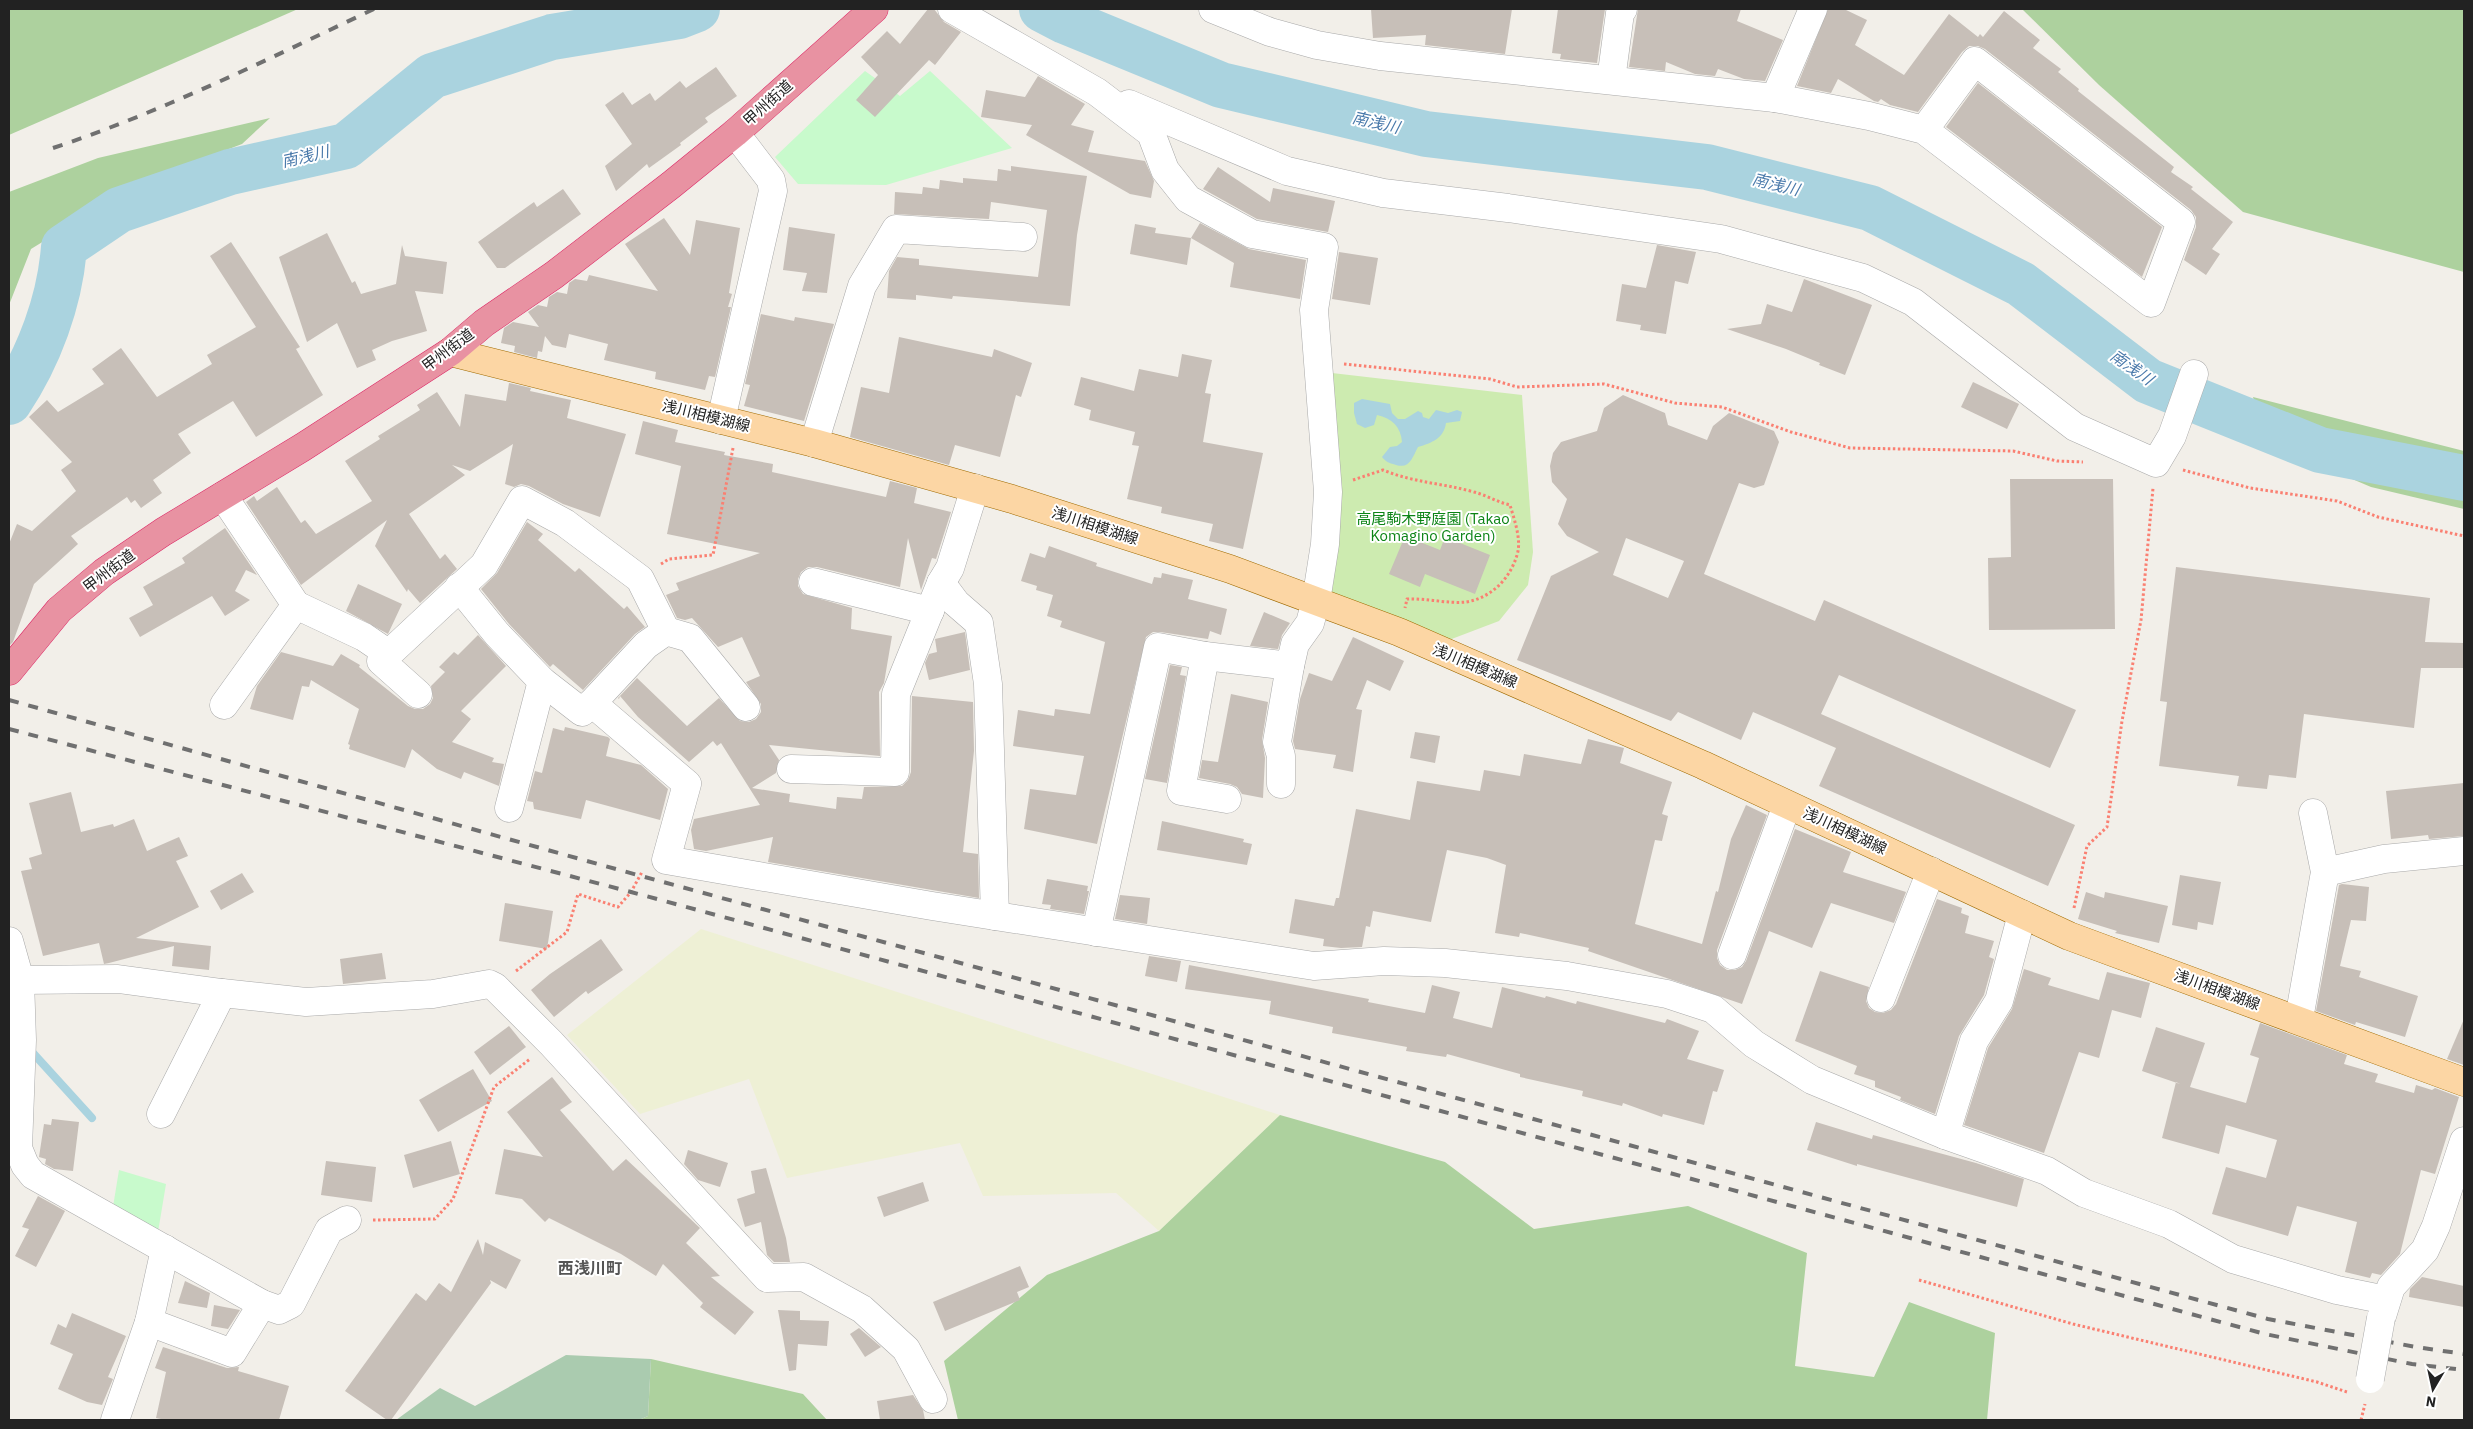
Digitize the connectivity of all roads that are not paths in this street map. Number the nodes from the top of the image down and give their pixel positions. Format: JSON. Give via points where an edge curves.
{"nodes":[{"id":1,"x":874,"y":9,"type":"edge"},
{"id":2,"x":952,"y":9,"type":"edge"},
{"id":3,"x":1213,"y":9,"type":"edge"},
{"id":4,"x":1623,"y":9,"type":"edge"},
{"id":5,"x":1813,"y":9,"type":"edge"},
{"id":6,"x":1611,"y":80,"type":"junction"},
{"id":7,"x":1097,"y":92,"type":"junction"},
{"id":8,"x":1775,"y":98,"type":"junction"},
{"id":9,"x":1924,"y":130,"type":"junction"},
{"id":10,"x":735,"y":133,"type":"junction"},
{"id":11,"x":1023,"y":237,"type":"dead end"},
{"id":12,"x":450,"y":352,"type":"junction"},
{"id":13,"x":2194,"y":374,"type":"dead end"},
{"id":14,"x":729,"y":422,"type":"junction"},
{"id":15,"x":814,"y":443,"type":"junction"},
{"id":16,"x":975,"y":488,"type":"junction"},
{"id":17,"x":223,"y":496,"type":"junction"},
{"id":18,"x":813,"y":582,"type":"dead end"},
{"id":19,"x":941,"y":583,"type":"junction"},
{"id":20,"x":459,"y":587,"type":"junction"},
{"id":21,"x":1316,"y":600,"type":"junction"},
{"id":22,"x":296,"y":605,"type":"junction"},
{"id":23,"x":930,"y":611,"type":"junction"},
{"id":24,"x":666,"y":631,"type":"junction"},
{"id":25,"x":389,"y":654,"type":"junction"},
{"id":26,"x":1205,"y":656,"type":"junction"},
{"id":27,"x":1290,"y":666,"type":"junction"},
{"id":28,"x":9,"y":671,"type":"edge"},
{"id":29,"x":542,"y":681,"type":"junction"},
{"id":30,"x":418,"y":694,"type":"dead end"},
{"id":31,"x":592,"y":703,"type":"junction"},
{"id":32,"x":224,"y":705,"type":"dead end"},
{"id":33,"x":746,"y":707,"type":"dead end"},
{"id":34,"x":791,"y":770,"type":"dead end"},
{"id":35,"x":1281,"y":784,"type":"dead end"},
{"id":36,"x":1226,"y":800,"type":"dead end"},
{"id":37,"x":1787,"y":805,"type":"junction"},
{"id":38,"x":509,"y":808,"type":"dead end"},
{"id":39,"x":2313,"y":813,"type":"dead end"},
{"id":40,"x":2464,"y":851,"type":"edge"},
{"id":41,"x":1931,"y":871,"type":"junction"},
{"id":42,"x":2325,"y":872,"type":"junction"},
{"id":43,"x":2022,"y":914,"type":"junction"},
{"id":44,"x":995,"y":916,"type":"junction"},
{"id":45,"x":1096,"y":932,"type":"junction"},
{"id":46,"x":9,"y":941,"type":"edge"},
{"id":47,"x":1732,"y":955,"type":"dead end"},
{"id":48,"x":20,"y":980,"type":"junction"},
{"id":49,"x":222,"y":993,"type":"junction"},
{"id":50,"x":1881,"y":998,"type":"dead end"},
{"id":51,"x":2299,"y":1019,"type":"junction"},
{"id":52,"x":2464,"y":1082,"type":"edge"},
{"id":53,"x":161,"y":1114,"type":"dead end"},
{"id":54,"x":1945,"y":1135,"type":"junction"},
{"id":55,"x":2464,"y":1141,"type":"edge"},
{"id":56,"x":348,"y":1220,"type":"road end"},
{"id":57,"x":165,"y":1249,"type":"junction"},
{"id":58,"x":262,"y":1304,"type":"junction"},
{"id":59,"x":2384,"y":1309,"type":"junction"},
{"id":60,"x":149,"y":1322,"type":"junction"},
{"id":61,"x":2360,"y":1386,"type":"road end"},
{"id":62,"x":933,"y":1399,"type":"dead end"},
{"id":63,"x":115,"y":1420,"type":"edge"}],
"edges":[{"from":1,"to":10,"type":"highway","name":"甲州街道"},
{"from":2,"to":7,"type":"street"},
{"from":3,"to":6,"type":"street","via":[[1270,32],[1317,45],[1380,56]]},
{"from":4,"to":6,"type":"street"},
{"from":5,"to":8,"type":"street"},
{"from":6,"to":8,"type":"street"},
{"from":7,"to":13,"type":"street","via":[[1287,171],[1383,193],[1721,239],[1863,278],[1913,302],[2076,427],[2156,463],[2172,436]]},
{"from":7,"to":21,"type":"street","via":[[1151,133],[1165,170],[1188,200],[1252,234],[1324,247],[1314,310],[1328,492],[1325,544]]},
{"from":8,"to":9,"type":"street"},
{"from":9,"to":9,"type":"street","via":[[2151,303],[2181,222],[1975,61]]},
{"from":10,"to":12,"type":"highway","name":"甲州街道","via":[[554,275],[484,322]]},
{"from":10,"to":14,"type":"street","via":[[780,176],[774,191]]},
{"from":11,"to":15,"type":"street","via":[[896,229],[862,286]]},
{"from":12,"to":14,"type":"main road","name":"浅川相模湖線"},
{"from":12,"to":17,"type":"highway","name":"甲州街道"},
{"from":14,"to":15,"type":"main road","name":"浅川相模湖線"},
{"from":15,"to":16,"type":"main road","name":"浅川相模湖線"},
{"from":16,"to":19,"type":"street","via":[[950,568]]},
{"from":16,"to":21,"type":"main road","name":"浅川相模湖線","via":[[1230,569]]},
{"from":17,"to":22,"type":"street"},
{"from":17,"to":28,"type":"highway","name":"甲州街道","via":[[104,572],[59,610]]},
{"from":18,"to":23,"type":"street"},
{"from":19,"to":23,"type":"street"},
{"from":19,"to":44,"type":"street","via":[[956,603],[979,623],[988,684]]},
{"from":20,"to":24,"type":"street","via":[[484,565],[522,500],[565,523],[640,579]]},
{"from":20,"to":25,"type":"street"},
{"from":20,"to":29,"type":"street","via":[[497,634]]},
{"from":21,"to":27,"type":"street","via":[[1310,623],[1295,644]]},
{"from":21,"to":37,"type":"main road","name":"浅川相模湖線","via":[[1399,632]]},
{"from":22,"to":25,"type":"street","via":[[364,638]]},
{"from":22,"to":32,"type":"street"},
{"from":23,"to":34,"type":"street","via":[[896,694],[896,772]]},
{"from":24,"to":31,"type":"street","via":[[646,646]]},
{"from":24,"to":33,"type":"street","via":[[690,638]]},
{"from":25,"to":30,"type":"street","via":[[381,661]]},
{"from":26,"to":27,"type":"street"},
{"from":26,"to":36,"type":"street","via":[[1181,791]]},
{"from":26,"to":45,"type":"street","via":[[1158,647]]},
{"from":27,"to":35,"type":"street","via":[[1277,742],[1281,756]]},
{"from":29,"to":31,"type":"street","via":[[582,712]]},
{"from":29,"to":38,"type":"street"},
{"from":31,"to":44,"type":"street","via":[[686,784],[666,860]]},
{"from":37,"to":41,"type":"main road","name":"浅川相模湖線"},
{"from":37,"to":47,"type":"street"},
{"from":39,"to":42,"type":"street"},
{"from":40,"to":42,"type":"street","via":[[2384,859]]},
{"from":41,"to":43,"type":"main road","name":"浅川相模湖線"},
{"from":41,"to":50,"type":"street"},
{"from":42,"to":51,"type":"street"},
{"from":43,"to":51,"type":"main road","name":"浅川相模湖線","via":[[2070,936]]},
{"from":43,"to":54,"type":"street","via":[[1999,1002],[1974,1041]]},
{"from":44,"to":45,"type":"street"},
{"from":45,"to":54,"type":"street","via":[[1314,966],[1445,963],[1567,976],[1667,994],[1713,1009],[1754,1044],[1812,1080]]},
{"from":46,"to":48,"type":"street"},
{"from":48,"to":49,"type":"street","via":[[118,978]]},
{"from":48,"to":57,"type":"street","via":[[22,1050],[18,1148],[25,1165],[33,1175]]},
{"from":49,"to":53,"type":"street"},
{"from":49,"to":62,"type":"street","via":[[306,1002],[433,994],[489,984],[496,987],[767,1278],[804,1277],[862,1309],[906,1349]]},
{"from":51,"to":52,"type":"main road","name":"浅川相模湖線"},
{"from":54,"to":59,"type":"street","via":[[2047,1171],[2084,1193],[2169,1224],[2234,1259],[2337,1290]]},
{"from":55,"to":59,"type":"street","via":[[2425,1250],[2391,1287]]},
{"from":56,"to":58,"type":"street","via":[[330,1230],[291,1304],[279,1310]]},
{"from":57,"to":58,"type":"street"},
{"from":57,"to":60,"type":"street"},
{"from":58,"to":60,"type":"street","via":[[232,1353]]},
{"from":59,"to":61,"type":"street","bridge":true},
{"from":60,"to":63,"type":"street"}]}
